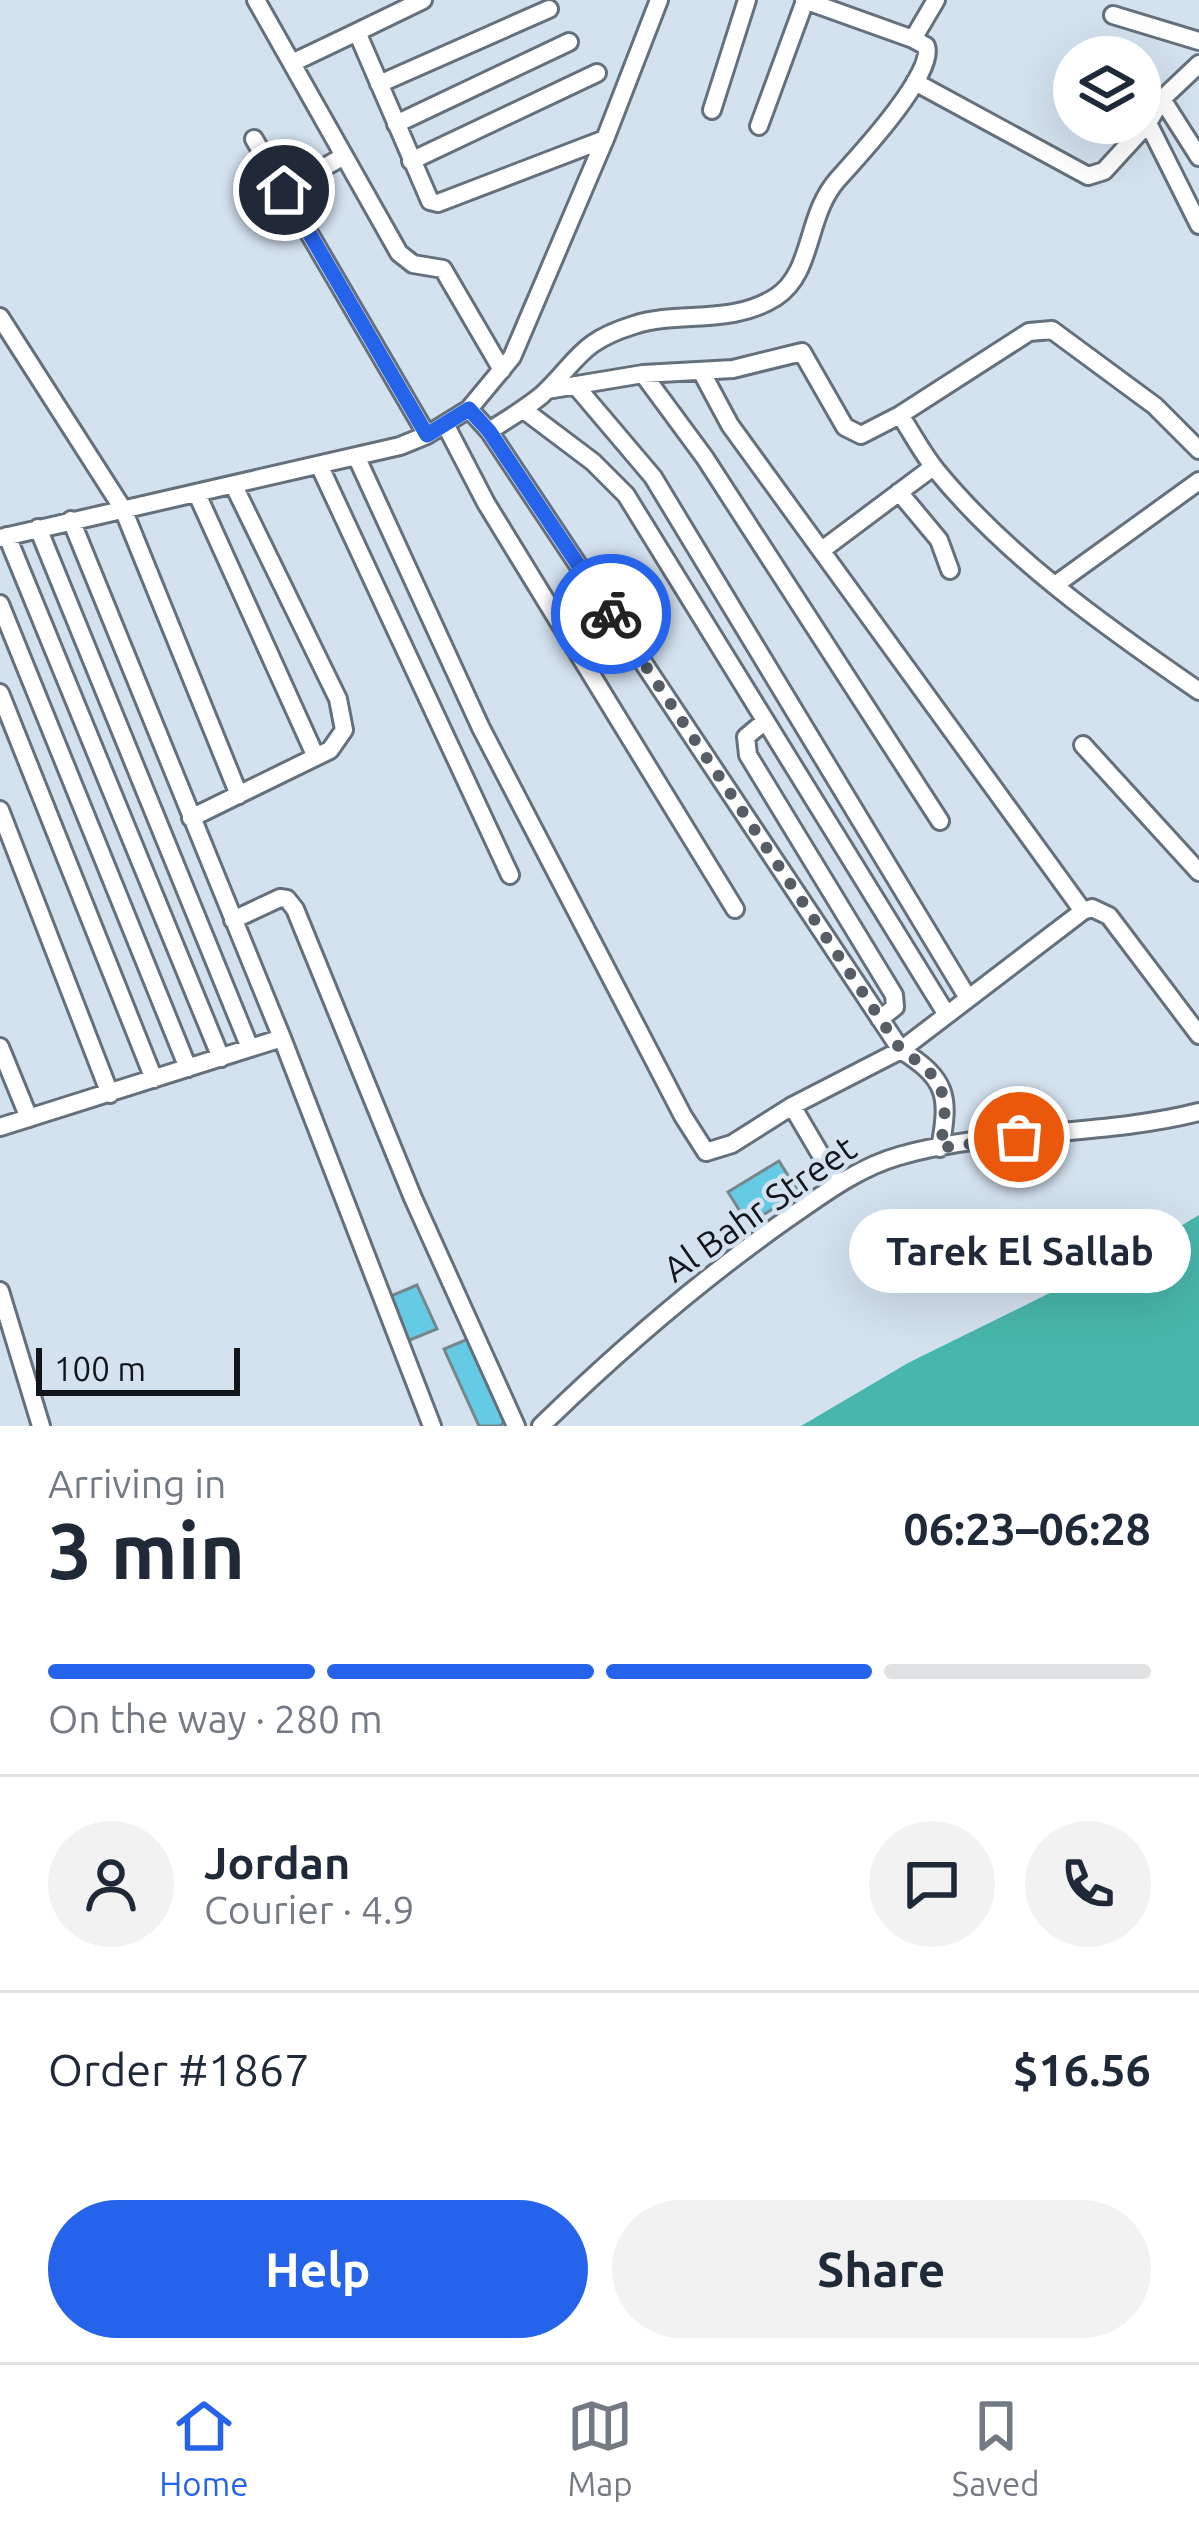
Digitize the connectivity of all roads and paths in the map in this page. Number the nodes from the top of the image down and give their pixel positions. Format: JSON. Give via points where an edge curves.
{"nodes":[{"id":1,"x":256,"y":0,"type":"edge"},
{"id":2,"x":423,"y":0,"type":"edge"},
{"id":3,"x":659,"y":0,"type":"edge"},
{"id":4,"x":747,"y":0,"type":"edge"},
{"id":5,"x":804,"y":0,"type":"edge"},
{"id":6,"x":936,"y":0,"type":"edge"},
{"id":7,"x":840,"y":6,"type":"edge"},
{"id":8,"x":549,"y":9,"type":"dead end"},
{"id":9,"x":1113,"y":15,"type":"dead end"},
{"id":10,"x":357,"y":32,"type":"junction"},
{"id":11,"x":913,"y":39,"type":"junction"},
{"id":12,"x":1199,"y":40,"type":"edge"},
{"id":13,"x":569,"y":42,"type":"dead end"},
{"id":14,"x":292,"y":63,"type":"junction"},
{"id":15,"x":1199,"y":64,"type":"edge"},
{"id":16,"x":596,"y":73,"type":"dead end"},
{"id":17,"x":915,"y":82,"type":"junction"},
{"id":18,"x":379,"y":84,"type":"junction"},
{"id":19,"x":1162,"y":99,"type":"joint"},
{"id":20,"x":712,"y":110,"type":"dead end"},
{"id":21,"x":396,"y":124,"type":"junction"},
{"id":22,"x":759,"y":126,"type":"dead end"},
{"id":23,"x":254,"y":139,"type":"dead end"},
{"id":24,"x":605,"y":140,"type":"junction"},
{"id":25,"x":1129,"y":144,"type":"edge"},
{"id":26,"x":1158,"y":144,"type":"edge"},
{"id":27,"x":344,"y":156,"type":"junction"},
{"id":28,"x":1199,"y":157,"type":"edge"},
{"id":29,"x":411,"y":161,"type":"junction"},
{"id":30,"x":284,"y":190,"type":"junction"},
{"id":31,"x":1199,"y":225,"type":"edge"},
{"id":32,"x":0,"y":317,"type":"edge"},
{"id":33,"x":502,"y":370,"type":"junction"},
{"id":34,"x":700,"y":371,"type":"junction"},
{"id":35,"x":643,"y":374,"type":"junction"},
{"id":36,"x":575,"y":385,"type":"junction"},
{"id":37,"x":547,"y":390,"type":"junction"},
{"id":38,"x":469,"y":409,"type":"junction"},
{"id":39,"x":524,"y":410,"type":"junction"},
{"id":40,"x":900,"y":416,"type":"junction"},
{"id":41,"x":445,"y":424,"type":"junction"},
{"id":42,"x":489,"y":431,"type":"junction"},
{"id":43,"x":427,"y":435,"type":"junction"},
{"id":44,"x":1199,"y":450,"type":"edge"},
{"id":45,"x":357,"y":458,"type":"junction"},
{"id":46,"x":320,"y":467,"type":"junction"},
{"id":47,"x":933,"y":467,"type":"junction"},
{"id":48,"x":1199,"y":481,"type":"edge"},
{"id":49,"x":234,"y":486,"type":"junction"},
{"id":50,"x":899,"y":492,"type":"junction"},
{"id":51,"x":197,"y":494,"type":"junction"},
{"id":52,"x":123,"y":509,"type":"junction"},
{"id":53,"x":70,"y":520,"type":"junction"},
{"id":54,"x":38,"y":528,"type":"junction"},
{"id":55,"x":3,"y":537,"type":"edge"},
{"id":56,"x":822,"y":550,"type":"junction"},
{"id":57,"x":950,"y":571,"type":"dead end"},
{"id":58,"x":1055,"y":585,"type":"junction"},
{"id":59,"x":0,"y":604,"type":"edge"},
{"id":60,"x":1199,"y":691,"type":"edge"},
{"id":61,"x":0,"y":693,"type":"edge"},
{"id":62,"x":766,"y":721,"type":"junction"},
{"id":63,"x":1083,"y":745,"type":"dead end"},
{"id":64,"x":316,"y":757,"type":"junction"},
{"id":65,"x":239,"y":795,"type":"junction"},
{"id":66,"x":0,"y":810,"type":"edge"},
{"id":67,"x":191,"y":818,"type":"junction"},
{"id":68,"x":940,"y":820,"type":"dead end"},
{"id":69,"x":1199,"y":872,"type":"edge"},
{"id":70,"x":510,"y":875,"type":"dead end"},
{"id":71,"x":735,"y":909,"type":"dead end"},
{"id":72,"x":1083,"y":910,"type":"junction"},
{"id":73,"x":233,"y":920,"type":"junction"},
{"id":74,"x":968,"y":998,"type":"junction"},
{"id":75,"x":947,"y":1015,"type":"junction"},
{"id":76,"x":880,"y":1019,"type":"junction"},
{"id":77,"x":1199,"y":1035,"type":"edge"},
{"id":78,"x":282,"y":1039,"type":"junction"},
{"id":79,"x":0,"y":1047,"type":"edge"},
{"id":80,"x":250,"y":1048,"type":"junction"},
{"id":81,"x":901,"y":1050,"type":"junction"},
{"id":82,"x":221,"y":1058,"type":"junction"},
{"id":83,"x":188,"y":1068,"type":"junction"},
{"id":84,"x":154,"y":1079,"type":"junction"},
{"id":85,"x":110,"y":1094,"type":"junction"},
{"id":86,"x":792,"y":1106,"type":"junction"},
{"id":87,"x":1199,"y":1112,"type":"edge"},
{"id":88,"x":29,"y":1118,"type":"junction"},
{"id":89,"x":0,"y":1127,"type":"edge"},
{"id":90,"x":940,"y":1148,"type":"junction"},
{"id":91,"x":838,"y":1184,"type":"junction"},
{"id":92,"x":0,"y":1291,"type":"edge"},
{"id":93,"x":41,"y":1426,"type":"edge"},
{"id":94,"x":432,"y":1426,"type":"edge"},
{"id":95,"x":516,"y":1426,"type":"edge"},
{"id":96,"x":541,"y":1426,"type":"edge"}],
"edges":[{"from":1,"to":14,"type":"street"},
{"from":2,"to":10,"type":"street"},
{"from":3,"to":24,"type":"street"},
{"from":4,"to":20,"type":"street"},
{"from":5,"to":7,"type":"street"},
{"from":5,"to":22,"type":"street"},
{"from":6,"to":11,"type":"street"},
{"from":7,"to":11,"type":"street"},
{"from":8,"to":18,"type":"street"},
{"from":9,"to":12,"type":"street"},
{"from":10,"to":14,"type":"street"},
{"from":10,"to":18,"type":"street"},
{"from":11,"to":17,"type":"street","via":[[929,54]]},
{"from":13,"to":21,"type":"street"},
{"from":14,"to":27,"type":"street"},
{"from":15,"to":19,"type":"street"},
{"from":16,"to":29,"type":"street"},
{"from":17,"to":25,"type":"street","via":[[1088,176],[1105,171]]},
{"from":17,"to":37,"type":"street","via":[[834,183],[801,271],[779,296],[711,319],[622,329],[587,345]]},
{"from":18,"to":21,"type":"street"},
{"from":19,"to":28,"type":"street"},
{"from":21,"to":29,"type":"street"},
{"from":23,"to":30,"type":"street"},
{"from":24,"to":29,"type":"street","via":[[438,203],[426,197]]},
{"from":24,"to":33,"type":"street"},
{"from":26,"to":31,"type":"street"},
{"from":27,"to":30,"type":"street"},
{"from":27,"to":33,"type":"street","via":[[399,253],[443,269]]},
{"from":30,"to":43,"type":"street"},
{"from":32,"to":52,"type":"street"},
{"from":33,"to":38,"type":"street"},
{"from":34,"to":35,"type":"street"},
{"from":34,"to":40,"type":"street","via":[[802,352],[853,433]]},
{"from":34,"to":56,"type":"street"},
{"from":35,"to":36,"type":"street"},
{"from":35,"to":68,"type":"street"},
{"from":36,"to":37,"type":"street"},
{"from":36,"to":74,"type":"street","via":[[653,477]]},
{"from":37,"to":39,"type":"street"},
{"from":38,"to":41,"type":"street"},
{"from":38,"to":42,"type":"street"},
{"from":39,"to":42,"type":"street"},
{"from":39,"to":62,"type":"street","via":[[626,495]]},
{"from":40,"to":44,"type":"street","via":[[1029,332],[1052,331],[1155,406]]},
{"from":40,"to":47,"type":"street"},
{"from":41,"to":43,"type":"street"},
{"from":41,"to":71,"type":"street"},
{"from":42,"to":76,"type":"street"},
{"from":43,"to":45,"type":"street"},
{"from":45,"to":46,"type":"street"},
{"from":45,"to":86,"type":"street","via":[[481,728],[700,1147],[719,1150]]},
{"from":46,"to":49,"type":"street"},
{"from":46,"to":70,"type":"street"},
{"from":47,"to":50,"type":"street"},
{"from":47,"to":58,"type":"street"},
{"from":48,"to":58,"type":"street"},
{"from":49,"to":51,"type":"street"},
{"from":49,"to":64,"type":"street","via":[[338,699],[340,741]]},
{"from":50,"to":56,"type":"street"},
{"from":50,"to":57,"type":"street","via":[[939,540]]},
{"from":51,"to":52,"type":"street"},
{"from":51,"to":64,"type":"street"},
{"from":52,"to":53,"type":"street"},
{"from":52,"to":65,"type":"street"},
{"from":53,"to":54,"type":"street"},
{"from":53,"to":67,"type":"street"},
{"from":54,"to":55,"type":"street"},
{"from":54,"to":80,"type":"street"},
{"from":55,"to":82,"type":"street"},
{"from":56,"to":72,"type":"street"},
{"from":58,"to":60,"type":"street"},
{"from":59,"to":83,"type":"street"},
{"from":61,"to":84,"type":"street"},
{"from":62,"to":75,"type":"street"},
{"from":62,"to":76,"type":"street","via":[[746,737],[748,755],[896,1000]]},
{"from":63,"to":69,"type":"street"},
{"from":64,"to":65,"type":"street"},
{"from":65,"to":67,"type":"street"},
{"from":66,"to":85,"type":"street"},
{"from":67,"to":73,"type":"street"},
{"from":72,"to":74,"type":"street"},
{"from":72,"to":77,"type":"street","via":[[1109,916]]},
{"from":73,"to":78,"type":"street"},
{"from":73,"to":95,"type":"street","via":[[280,898],[296,909]]},
{"from":74,"to":75,"type":"street"},
{"from":75,"to":81,"type":"street"},
{"from":76,"to":81,"type":"street"},
{"from":78,"to":80,"type":"street"},
{"from":78,"to":94,"type":"street"},
{"from":79,"to":88,"type":"street"},
{"from":80,"to":82,"type":"street"},
{"from":81,"to":86,"type":"street"},
{"from":81,"to":90,"type":"street","via":[[942,1089]]},
{"from":82,"to":83,"type":"street"},
{"from":83,"to":84,"type":"street"},
{"from":84,"to":85,"type":"street"},
{"from":85,"to":88,"type":"street"},
{"from":86,"to":91,"type":"street"},
{"from":87,"to":90,"type":"street","name":"Al Bahr Street"},
{"from":88,"to":89,"type":"street"},
{"from":90,"to":91,"type":"street","name":"Al Bahr Street","via":[[895,1157]]},
{"from":91,"to":96,"type":"street","name":"Al Bahr Street","via":[[714,1270]]},
{"from":92,"to":93,"type":"street"}]}
